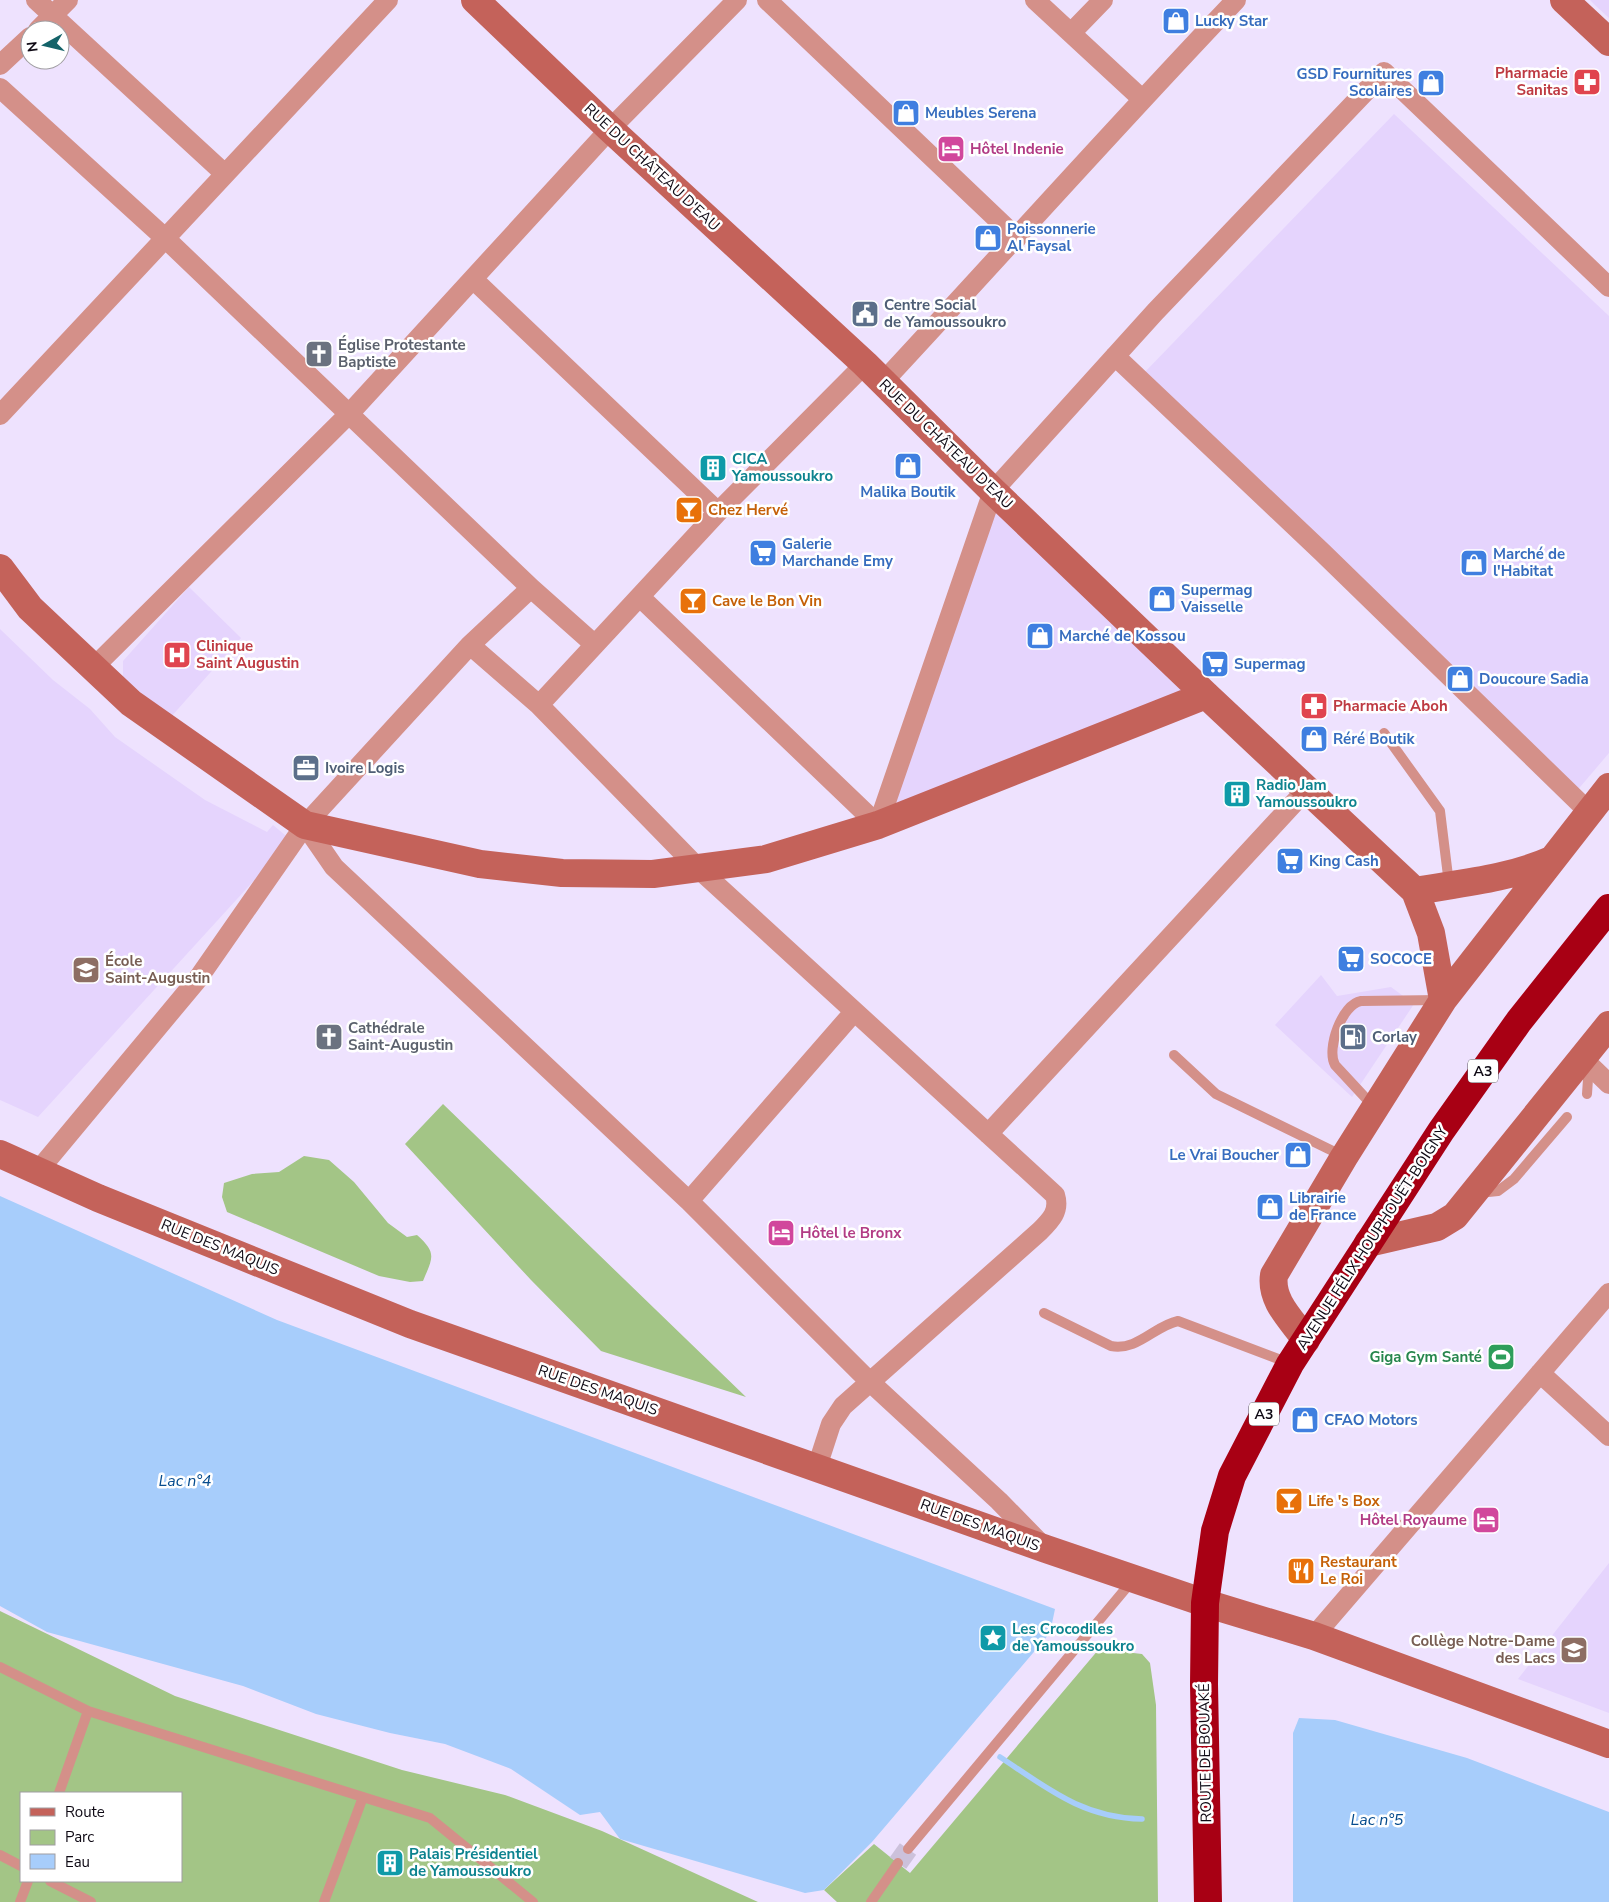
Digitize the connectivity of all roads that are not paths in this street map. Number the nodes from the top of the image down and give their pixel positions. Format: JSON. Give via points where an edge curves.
{"nodes":[{"id":1,"x":36,"y":0,"type":"edge"},
{"id":2,"x":68,"y":0,"type":"edge"},
{"id":3,"x":388,"y":0,"type":"edge"},
{"id":4,"x":475,"y":0,"type":"edge"},
{"id":5,"x":737,"y":0,"type":"edge"},
{"id":6,"x":767,"y":0,"type":"edge"},
{"id":7,"x":1035,"y":0,"type":"edge"},
{"id":8,"x":1103,"y":0,"type":"edge"},
{"id":9,"x":1236,"y":0,"type":"edge"},
{"id":10,"x":1564,"y":0,"type":"edge"},
{"id":11,"x":54,"y":16,"type":"junction"},
{"id":12,"x":49,"y":20,"type":"edge"},
{"id":13,"x":1072,"y":32,"type":"junction"},
{"id":14,"x":1609,"y":42,"type":"edge"},
{"id":15,"x":20,"y":46,"type":"edge"},
{"id":16,"x":0,"y":64,"type":"edge"},
{"id":17,"x":0,"y":88,"type":"edge"},
{"id":18,"x":1142,"y":98,"type":"junction"},
{"id":19,"x":610,"y":129,"type":"junction"},
{"id":20,"x":224,"y":174,"type":"junction"},
{"id":21,"x":1017,"y":238,"type":"junction"},
{"id":22,"x":166,"y":239,"type":"junction"},
{"id":23,"x":474,"y":280,"type":"junction"},
{"id":24,"x":1609,"y":287,"type":"edge"},
{"id":25,"x":1116,"y":356,"type":"junction"},
{"id":26,"x":874,"y":373,"type":"junction"},
{"id":27,"x":350,"y":414,"type":"junction"},
{"id":28,"x":0,"y":416,"type":"edge"},
{"id":29,"x":993,"y":490,"type":"junction"},
{"id":30,"x":718,"y":512,"type":"junction"},
{"id":31,"x":0,"y":568,"type":"edge"},
{"id":32,"x":0,"y":579,"type":"edge"},
{"id":33,"x":531,"y":588,"type":"junction"},
{"id":34,"x":640,"y":597,"type":"junction"},
{"id":35,"x":30,"y":608,"type":"junction"},
{"id":36,"x":594,"y":644,"type":"junction"},
{"id":37,"x":470,"y":645,"type":"junction"},
{"id":38,"x":94,"y":667,"type":"junction"},
{"id":39,"x":1206,"y":695,"type":"junction"},
{"id":40,"x":539,"y":705,"type":"junction"},
{"id":41,"x":1384,"y":733,"type":"dead end"},
{"id":42,"x":1609,"y":787,"type":"edge"},
{"id":43,"x":1306,"y":790,"type":"junction"},
{"id":44,"x":1589,"y":812,"type":"junction"},
{"id":45,"x":305,"y":825,"type":"junction"},
{"id":46,"x":878,"y":826,"type":"junction"},
{"id":47,"x":1551,"y":860,"type":"junction"},
{"id":48,"x":699,"y":869,"type":"junction"},
{"id":49,"x":1449,"y":885,"type":"junction"},
{"id":50,"x":1415,"y":892,"type":"junction"},
{"id":51,"x":1609,"y":908,"type":"edge"},
{"id":52,"x":1444,"y":1000,"type":"junction"},
{"id":53,"x":854,"y":1012,"type":"junction"},
{"id":54,"x":1609,"y":1025,"type":"edge"},
{"id":55,"x":1174,"y":1055,"type":"dead end"},
{"id":56,"x":1582,"y":1058,"type":"junction"},
{"id":57,"x":1609,"y":1084,"type":"edge"},
{"id":58,"x":1587,"y":1094,"type":"dead end"},
{"id":59,"x":1375,"y":1108,"type":"junction"},
{"id":60,"x":1566,"y":1117,"type":"dead end"},
{"id":61,"x":988,"y":1134,"type":"junction"},
{"id":62,"x":0,"y":1154,"type":"edge"},
{"id":63,"x":1344,"y":1157,"type":"junction"},
{"id":64,"x":38,"y":1171,"type":"junction"},
{"id":65,"x":1473,"y":1194,"type":"junction"},
{"id":66,"x":689,"y":1201,"type":"junction"},
{"id":67,"x":1368,"y":1243,"type":"junction"},
{"id":68,"x":1609,"y":1293,"type":"edge"},
{"id":69,"x":1044,"y":1313,"type":"dead end"},
{"id":70,"x":1306,"y":1340,"type":"junction"},
{"id":71,"x":1290,"y":1364,"type":"junction"},
{"id":72,"x":1540,"y":1372,"type":"junction"},
{"id":73,"x":869,"y":1381,"type":"junction"},
{"id":74,"x":1609,"y":1436,"type":"edge"},
{"id":75,"x":817,"y":1467,"type":"junction"},
{"id":76,"x":1046,"y":1549,"type":"junction"},
{"id":77,"x":1134,"y":1578,"type":"junction"},
{"id":78,"x":1206,"y":1603,"type":"junction"},
{"id":79,"x":1314,"y":1636,"type":"junction"},
{"id":80,"x":0,"y":1667,"type":"edge"},
{"id":81,"x":88,"y":1711,"type":"junction"},
{"id":82,"x":1609,"y":1744,"type":"edge"},
{"id":83,"x":59,"y":1792,"type":"edge"},
{"id":84,"x":363,"y":1797,"type":"junction"},
{"id":85,"x":908,"y":1849,"type":"tunnel mouth"},
{"id":86,"x":0,"y":1855,"type":"edge"},
{"id":87,"x":898,"y":1863,"type":"tunnel mouth"},
{"id":88,"x":20,"y":1865,"type":"edge"},
{"id":89,"x":28,"y":1882,"type":"edge"},
{"id":90,"x":52,"y":1882,"type":"edge"},
{"id":91,"x":20,"y":1902,"type":"edge"},
{"id":92,"x":91,"y":1902,"type":"edge"},
{"id":93,"x":324,"y":1902,"type":"edge"},
{"id":94,"x":533,"y":1902,"type":"edge"},
{"id":95,"x":871,"y":1902,"type":"edge"},
{"id":96,"x":1208,"y":1902,"type":"edge"}],
"edges":[{"from":1,"to":11,"type":"street"},
{"from":2,"to":11,"type":"street"},
{"from":3,"to":20,"type":"street"},
{"from":4,"to":19,"type":"street","name":"RUE DU CHÂTEAU D'EAU"},
{"from":5,"to":19,"type":"street"},
{"from":6,"to":21,"type":"street"},
{"from":7,"to":13,"type":"street"},
{"from":8,"to":13,"type":"street"},
{"from":9,"to":18,"type":"street"},
{"from":10,"to":14,"type":"street"},
{"from":11,"to":12,"type":"street"},
{"from":11,"to":20,"type":"street"},
{"from":13,"to":18,"type":"street"},
{"from":15,"to":16,"type":"street"},
{"from":17,"to":22,"type":"street"},
{"from":18,"to":21,"type":"street"},
{"from":19,"to":23,"type":"street"},
{"from":19,"to":26,"type":"street","name":"RUE DU CHÂTEAU D'EAU"},
{"from":20,"to":22,"type":"street"},
{"from":21,"to":26,"type":"street"},
{"from":22,"to":27,"type":"street"},
{"from":22,"to":28,"type":"street"},
{"from":23,"to":27,"type":"street"},
{"from":23,"to":30,"type":"street"},
{"from":24,"to":25,"type":"street","via":[[1384,72]]},
{"from":25,"to":29,"type":"street"},
{"from":25,"to":44,"type":"street"},
{"from":26,"to":29,"type":"street","name":"RUE DU CHÂTEAU D'EAU"},
{"from":26,"to":30,"type":"street"},
{"from":27,"to":33,"type":"street"},
{"from":27,"to":38,"type":"street"},
{"from":29,"to":39,"type":"street","name":"RUE DU CHÂTEAU D'EAU"},
{"from":29,"to":46,"type":"street"},
{"from":30,"to":34,"type":"street"},
{"from":31,"to":35,"type":"street"},
{"from":32,"to":35,"type":"street"},
{"from":33,"to":36,"type":"street"},
{"from":33,"to":37,"type":"street"},
{"from":34,"to":36,"type":"street"},
{"from":34,"to":46,"type":"street"},
{"from":35,"to":38,"type":"street"},
{"from":36,"to":40,"type":"street"},
{"from":37,"to":40,"type":"street"},
{"from":37,"to":45,"type":"street"},
{"from":38,"to":45,"type":"street","via":[[131,704]]},
{"from":39,"to":43,"type":"street","name":"RUE DU CHÂTEAU D'EAU"},
{"from":39,"to":46,"type":"street"},
{"from":40,"to":48,"type":"street"},
{"from":41,"to":49,"type":"lane","via":[[1440,811]]},
{"from":42,"to":44,"type":"street"},
{"from":43,"to":50,"type":"street","name":"RUE DU CHÂTEAU D'EAU"},
{"from":43,"to":61,"type":"street"},
{"from":44,"to":47,"type":"street"},
{"from":45,"to":48,"type":"street","via":[[480,864],[553,872],[653,874]]},
{"from":45,"to":64,"type":"street","via":[[197,980]]},
{"from":45,"to":66,"type":"street","via":[[334,867]]},
{"from":46,"to":48,"type":"street","via":[[766,859]]},
{"from":47,"to":49,"type":"street","via":[[1530,870]]},
{"from":47,"to":52,"type":"street"},
{"from":48,"to":53,"type":"street"},
{"from":49,"to":50,"type":"street"},
{"from":50,"to":52,"type":"street","name":"RUE DU CHÂTEAU D'EAU","via":[[1430,932]]},
{"from":51,"to":67,"type":"highway","name":"AVENUE FÉLIX HOUPHOUËT-BOIGNY","number":"A3","via":[[1519,1021],[1441,1131]]},
{"from":52,"to":59,"type":"street"},
{"from":52,"to":59,"type":"lane","via":[[1361,1001],[1348,1009],[1333,1042],[1331,1059]]},
{"from":53,"to":61,"type":"street"},
{"from":53,"to":66,"type":"street"},
{"from":54,"to":56,"type":"street"},
{"from":55,"to":63,"type":"lane","via":[[1216,1094]]},
{"from":56,"to":57,"type":"street"},
{"from":56,"to":58,"type":"lane","via":[[1588,1079]]},
{"from":56,"to":65,"type":"street"},
{"from":59,"to":63,"type":"street"},
{"from":60,"to":65,"type":"lane","via":[[1514,1179],[1498,1191]]},
{"from":61,"to":73,"type":"street","via":[[1056,1194],[1055,1216]]},
{"from":62,"to":64,"type":"street","name":"RUE DES MAQUIS"},
{"from":63,"to":70,"type":"street","via":[[1274,1275],[1278,1303]]},
{"from":64,"to":75,"type":"street","name":"RUE DES MAQUIS","via":[[410,1324]]},
{"from":65,"to":67,"type":"street","via":[[1446,1223]]},
{"from":66,"to":73,"type":"street"},
{"from":67,"to":70,"type":"highway","name":"AVENUE FÉLIX HOUPHOUËT-BOIGNY","number":"A3"},
{"from":68,"to":72,"type":"street"},
{"from":69,"to":71,"type":"lane","via":[[1120,1348],[1130,1347],[1164,1324],[1178,1321]]},
{"from":70,"to":71,"type":"highway","name":"AVENUE FÉLIX HOUPHOUËT-BOIGNY","number":"A3"},
{"from":71,"to":78,"type":"highway","name":"AVENUE FÉLIX HOUPHOUËT-BOIGNY","number":"A3","via":[[1232,1476],[1216,1531]]},
{"from":72,"to":74,"type":"street"},
{"from":72,"to":79,"type":"street"},
{"from":73,"to":75,"type":"street","via":[[843,1406],[832,1424]]},
{"from":73,"to":76,"type":"street"},
{"from":75,"to":76,"type":"street","name":"RUE DES MAQUIS"},
{"from":76,"to":77,"type":"street","name":"RUE DES MAQUIS"},
{"from":77,"to":78,"type":"street","name":"RUE DES MAQUIS"},
{"from":77,"to":85,"type":"lane"},
{"from":78,"to":79,"type":"street","name":"RUE DES MAQUIS"},
{"from":78,"to":96,"type":"highway","name":"ROUTE DE BOUAKÉ","number":"A3","via":[[1204,1684]]},
{"from":79,"to":82,"type":"street","name":"RUE DES MAQUIS"},
{"from":80,"to":81,"type":"lane"},
{"from":81,"to":83,"type":"lane"},
{"from":81,"to":84,"type":"lane"},
{"from":84,"to":93,"type":"lane"},
{"from":84,"to":94,"type":"lane","via":[[430,1818]]},
{"from":86,"to":88,"type":"lane"},
{"from":87,"to":95,"type":"lane"},
{"from":89,"to":91,"type":"lane"},
{"from":90,"to":92,"type":"lane"}]}
